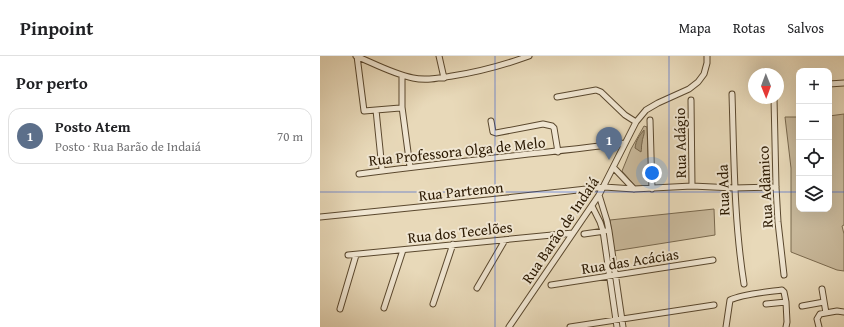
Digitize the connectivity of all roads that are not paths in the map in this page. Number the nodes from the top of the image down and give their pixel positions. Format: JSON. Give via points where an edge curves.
{"nodes":[{"id":1,"x":356,"y":56,"type":"edge"},
{"id":2,"x":439,"y":56,"type":"edge"},
{"id":3,"x":529,"y":56,"type":"edge"},
{"id":4,"x":707,"y":56,"type":"edge"},
{"id":5,"x":402,"y":75,"type":"junction"},
{"id":6,"x":444,"y":78,"type":"junction"},
{"id":7,"x":844,"y":83,"type":"edge"},
{"id":8,"x":832,"y":84,"type":"edge"},
{"id":9,"x":732,"y":94,"type":"dead end"},
{"id":10,"x":557,"y":97,"type":"dead end"},
{"id":11,"x":691,"y":100,"type":"dead end"},
{"id":12,"x":774,"y":104,"type":"edge"},
{"id":13,"x":400,"y":108,"type":"dead end"},
{"id":14,"x":376,"y":110,"type":"junction"},
{"id":15,"x":650,"y":120,"type":"dead end"},
{"id":16,"x":491,"y":121,"type":"dead end"},
{"id":17,"x":636,"y":122,"type":"junction"},
{"id":18,"x":625,"y":143,"type":"junction"},
{"id":19,"x":558,"y":152,"type":"junction"},
{"id":20,"x":410,"y":167,"type":"junction"},
{"id":21,"x":614,"y":168,"type":"junction"},
{"id":22,"x":382,"y":169,"type":"dead end"},
{"id":23,"x":359,"y":174,"type":"dead end"},
{"id":24,"x":692,"y":186,"type":"junction"},
{"id":25,"x":604,"y":187,"type":"junction"},
{"id":26,"x":776,"y":187,"type":"junction"},
{"id":27,"x":652,"y":188,"type":"junction"},
{"id":28,"x":734,"y":188,"type":"junction"},
{"id":29,"x":634,"y":189,"type":"junction"},
{"id":30,"x":599,"y":195,"type":"junction"},
{"id":31,"x":592,"y":206,"type":"junction"},
{"id":32,"x":320,"y":217,"type":"edge"},
{"id":33,"x":609,"y":230,"type":"junction"},
{"id":34,"x":602,"y":231,"type":"junction"},
{"id":35,"x":573,"y":233,"type":"junction"},
{"id":36,"x":584,"y":234,"type":"dead end"},
{"id":37,"x":505,"y":240,"type":"junction"},
{"id":38,"x":453,"y":244,"type":"junction"},
{"id":39,"x":403,"y":250,"type":"junction"},
{"id":40,"x":348,"y":255,"type":"dead end"},
{"id":41,"x":356,"y":255,"type":"junction"},
{"id":42,"x":713,"y":260,"type":"dead end"},
{"id":43,"x":615,"y":275,"type":"junction"},
{"id":44,"x":784,"y":275,"type":"dead end"},
{"id":45,"x":609,"y":276,"type":"junction"},
{"id":46,"x":744,"y":284,"type":"dead end"},
{"id":47,"x":551,"y":285,"type":"dead end"},
{"id":48,"x":477,"y":288,"type":"dead end"},
{"id":49,"x":822,"y":289,"type":"dead end"},
{"id":50,"x":786,"y":302,"type":"junction"},
{"id":51,"x":824,"y":302,"type":"junction"},
{"id":52,"x":433,"y":304,"type":"dead end"},
{"id":53,"x":766,"y":304,"type":"dead end"},
{"id":54,"x":714,"y":305,"type":"dead end"},
{"id":55,"x":802,"y":306,"type":"dead end"},
{"id":56,"x":384,"y":308,"type":"dead end"},
{"id":57,"x":340,"y":309,"type":"dead end"},
{"id":58,"x":826,"y":312,"type":"junction"},
{"id":59,"x":844,"y":312,"type":"edge"},
{"id":60,"x":622,"y":319,"type":"junction"},
{"id":61,"x":616,"y":320,"type":"junction"},
{"id":62,"x":509,"y":327,"type":"edge"},
{"id":63,"x":570,"y":327,"type":"edge"},
{"id":64,"x":617,"y":327,"type":"edge"},
{"id":65,"x":623,"y":327,"type":"edge"},
{"id":66,"x":726,"y":327,"type":"edge"},
{"id":67,"x":786,"y":327,"type":"edge"},
{"id":68,"x":819,"y":327,"type":"edge"}],
"edges":[{"from":1,"to":5,"type":"street"},
{"from":1,"to":14,"type":"street","via":[[364,111]]},
{"from":2,"to":6,"type":"street"},
{"from":3,"to":6,"type":"street","via":[[474,73]]},
{"from":4,"to":17,"type":"street","name":"Rua Barão de Indaiá","via":[[704,74],[698,82],[646,110]]},
{"from":5,"to":6,"type":"street","via":[[426,79]]},
{"from":5,"to":20,"type":"street","via":[[402,107]]},
{"from":7,"to":8,"type":"street"},
{"from":9,"to":28,"type":"street","name":"Rua Ada"},
{"from":10,"to":17,"type":"street","via":[[596,90]]},
{"from":11,"to":24,"type":"street","name":"Rua Adágio"},
{"from":12,"to":26,"type":"street","name":"Rua Adâmico"},
{"from":13,"to":14,"type":"street"},
{"from":14,"to":22,"type":"street"},
{"from":15,"to":27,"type":"street"},
{"from":16,"to":19,"type":"street","name":"Rua Professora Olga de Melo","via":[[494,132],[543,124],[552,126]]},
{"from":17,"to":18,"type":"street","name":"Rua Barão de Indaiá"},
{"from":18,"to":19,"type":"street","name":"Rua Professora Olga de Melo"},
{"from":18,"to":21,"type":"street","name":"Rua Barão de Indaiá"},
{"from":19,"to":20,"type":"street","name":"Rua Professora Olga de Melo"},
{"from":20,"to":23,"type":"street","name":"Rua Professora Olga de Melo"},
{"from":21,"to":25,"type":"street","name":"Rua Barão de Indaiá"},
{"from":21,"to":29,"type":"street"},
{"from":24,"to":27,"type":"street","name":"Rua Partenon"},
{"from":24,"to":28,"type":"street","name":"Rua Partenon"},
{"from":25,"to":29,"type":"street","name":"Rua Partenon"},
{"from":25,"to":30,"type":"street","name":"Rua Barão de Indaiá"},
{"from":25,"to":32,"type":"street","name":"Rua Partenon"},
{"from":26,"to":28,"type":"street","name":"Rua Partenon"},
{"from":26,"to":44,"type":"street","name":"Rua Adâmico"},
{"from":27,"to":29,"type":"street","name":"Rua Partenon"},
{"from":28,"to":46,"type":"street","name":"Rua Ada"},
{"from":30,"to":31,"type":"street","name":"Rua Barão de Indaiá"},
{"from":30,"to":33,"type":"street"},
{"from":31,"to":34,"type":"street"},
{"from":31,"to":35,"type":"street","name":"Rua Barão de Indaiá"},
{"from":33,"to":34,"type":"street"},
{"from":33,"to":43,"type":"street"},
{"from":34,"to":36,"type":"street"},
{"from":34,"to":45,"type":"street"},
{"from":35,"to":37,"type":"street","name":"Rua dos Tecelões"},
{"from":35,"to":62,"type":"street","name":"Rua Barão de Indaiá"},
{"from":37,"to":38,"type":"street","name":"Rua dos Tecelões"},
{"from":37,"to":48,"type":"street"},
{"from":38,"to":39,"type":"street","name":"Rua dos Tecelões"},
{"from":38,"to":52,"type":"street"},
{"from":39,"to":41,"type":"street","name":"Rua dos Tecelões"},
{"from":39,"to":56,"type":"street"},
{"from":40,"to":41,"type":"street","name":"Rua dos Tecelões"},
{"from":41,"to":57,"type":"street"},
{"from":42,"to":43,"type":"street","name":"Rua das Acácias"},
{"from":43,"to":45,"type":"street","name":"Rua das Acácias"},
{"from":43,"to":60,"type":"street"},
{"from":45,"to":47,"type":"street","name":"Rua das Acácias"},
{"from":45,"to":61,"type":"street"},
{"from":49,"to":51,"type":"street"},
{"from":50,"to":53,"type":"street"},
{"from":50,"to":66,"type":"street","via":[[782,290],[733,298],[730,300]]},
{"from":50,"to":67,"type":"street"},
{"from":51,"to":55,"type":"street"},
{"from":51,"to":58,"type":"street"},
{"from":54,"to":60,"type":"street"},
{"from":58,"to":59,"type":"street"},
{"from":58,"to":68,"type":"street","via":[[818,316]]},
{"from":60,"to":61,"type":"street"},
{"from":60,"to":65,"type":"street"},
{"from":61,"to":63,"type":"street"},
{"from":61,"to":64,"type":"street"}]}
